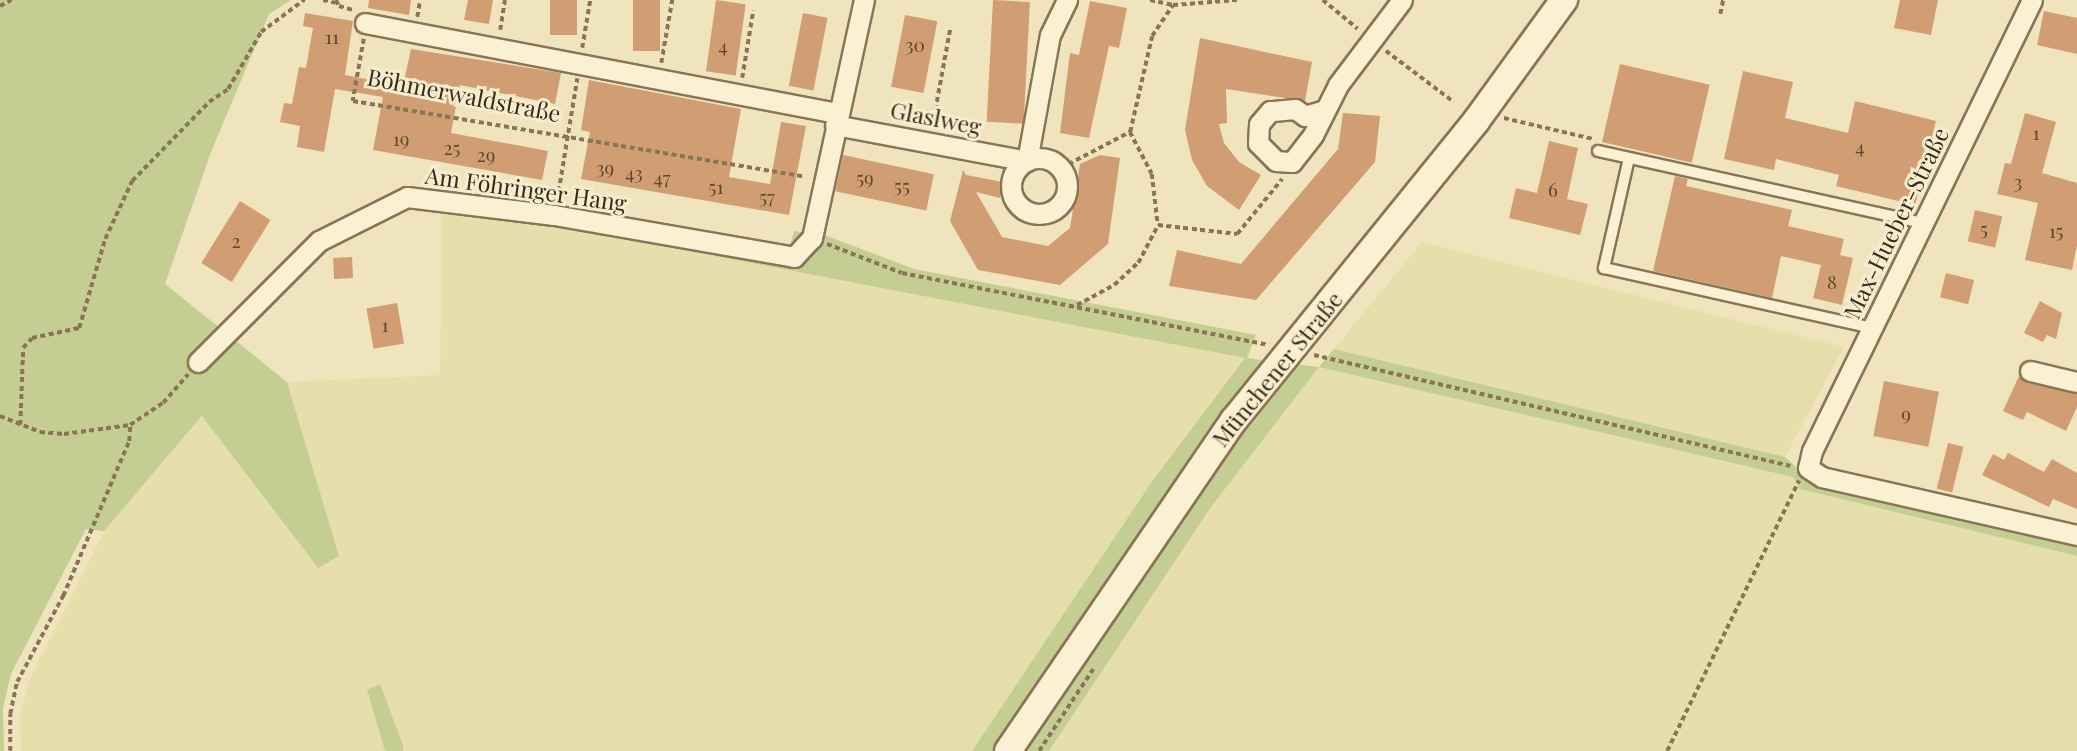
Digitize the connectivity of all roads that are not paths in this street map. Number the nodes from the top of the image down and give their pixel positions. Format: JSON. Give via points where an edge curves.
{"nodes":[{"id":1,"x":864,"y":0,"type":"edge"},
{"id":2,"x":1067,"y":0,"type":"edge"},
{"id":3,"x":1402,"y":0,"type":"edge"},
{"id":4,"x":1564,"y":0,"type":"edge"},
{"id":5,"x":2032,"y":0,"type":"edge"},
{"id":6,"x":365,"y":23,"type":"road end"},
{"id":7,"x":1322,"y":111,"type":"junction"},
{"id":8,"x":837,"y":119,"type":"junction"},
{"id":9,"x":1598,"y":150,"type":"road end"},
{"id":10,"x":1629,"y":158,"type":"junction"},
{"id":11,"x":1027,"y":161,"type":"junction"},
{"id":12,"x":1923,"y":223,"type":"junction"},
{"id":13,"x":1872,"y":328,"type":"junction"},
{"id":14,"x":198,"y":362,"type":"road end"},
{"id":15,"x":2030,"y":371,"type":"dead end"},
{"id":16,"x":2077,"y":382,"type":"edge"},
{"id":17,"x":2077,"y":535,"type":"edge"},
{"id":18,"x":1008,"y":751,"type":"edge"}],
"edges":[{"from":1,"to":8,"type":"street"},
{"from":2,"to":11,"type":"street","via":[[1050,34]]},
{"from":3,"to":7,"type":"street"},
{"from":4,"to":18,"type":"main road","name":"Münchener Straße","via":[[1476,121],[1234,420]]},
{"from":5,"to":12,"type":"street","name":"Max-Hueber-Straße"},
{"from":6,"to":8,"type":"street","via":[[740,94]]},
{"from":7,"to":7,"type":"street","via":[[1313,135],[1292,162],[1276,162],[1258,144],[1259,124],[1270,111],[1295,109],[1305,116]]},
{"from":8,"to":11,"type":"street","name":"Glaslweg"},
{"from":8,"to":14,"type":"street","name":"Am Föhringer Hang","via":[[812,238],[794,257],[554,215],[407,197],[318,242]]},
{"from":9,"to":10,"type":"lane"},
{"from":10,"to":12,"type":"lane"},
{"from":10,"to":13,"type":"lane","via":[[1604,268]]},
{"from":11,"to":11,"type":"street","name":"Glaslweg","via":[[1045,159],[1060,168],[1065,194],[1055,209],[1037,214],[1020,207],[1011,191],[1014,173]]},
{"from":12,"to":13,"type":"street","name":"Max-Hueber-Straße"},
{"from":13,"to":17,"type":"street","name":"Max-Hueber-Straße","via":[[1808,468],[1822,477]]},
{"from":15,"to":16,"type":"street"}]}
